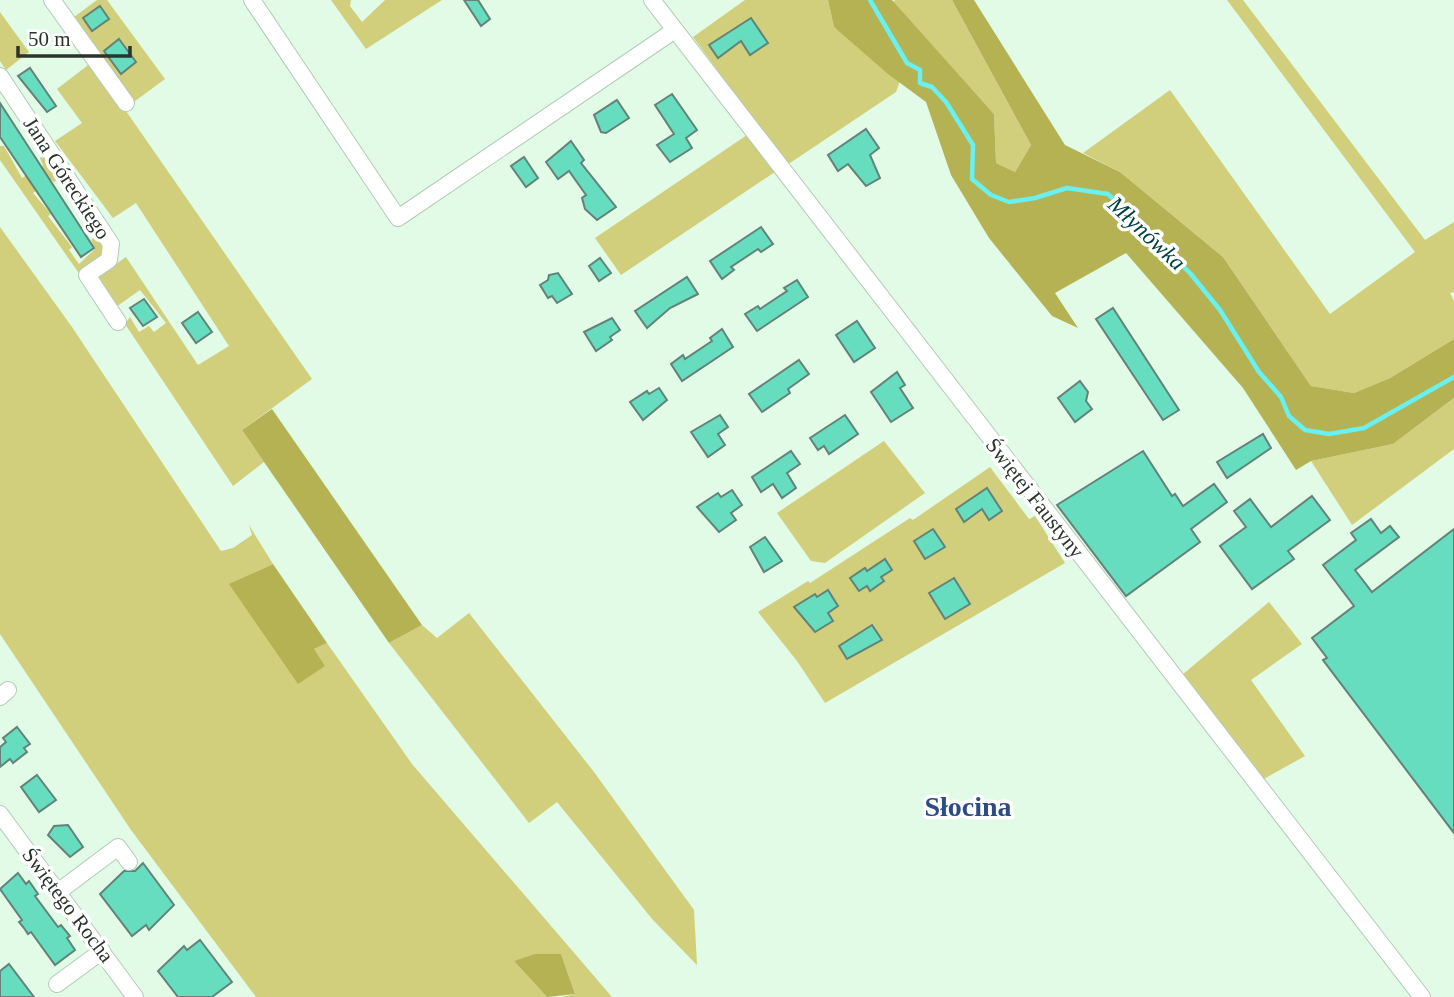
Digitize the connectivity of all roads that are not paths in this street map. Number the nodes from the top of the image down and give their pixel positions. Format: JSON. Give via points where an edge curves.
{"nodes":[{"id":1,"x":51,"y":0,"type":"edge"},
{"id":2,"x":251,"y":0,"type":"edge"},
{"id":3,"x":652,"y":0,"type":"edge"},
{"id":4,"x":675,"y":30,"type":"junction"},
{"id":5,"x":0,"y":76,"type":"edge"},
{"id":6,"x":126,"y":103,"type":"dead end"},
{"id":7,"x":118,"y":322,"type":"dead end"},
{"id":8,"x":0,"y":814,"type":"edge"},
{"id":9,"x":129,"y":862,"type":"dead end"},
{"id":10,"x":58,"y":892,"type":"junction"},
{"id":11,"x":102,"y":951,"type":"junction"},
{"id":12,"x":57,"y":984,"type":"dead end"},
{"id":13,"x":1419,"y":996,"type":"edge"},
{"id":14,"x":135,"y":997,"type":"edge"}],
"edges":[{"from":1,"to":6,"type":"street"},
{"from":2,"to":4,"type":"street","via":[[398,218]]},
{"from":3,"to":4,"type":"street","name":"Świętej Faustyny"},
{"from":4,"to":13,"type":"street","name":"Świętej Faustyny"},
{"from":5,"to":7,"type":"street","name":"Jana Góreckiego","via":[[111,244],[109,260],[87,275]]},
{"from":8,"to":10,"type":"street","name":"Świętego Rocha"},
{"from":9,"to":10,"type":"street","via":[[118,847]]},
{"from":10,"to":11,"type":"street","name":"Świętego Rocha"},
{"from":11,"to":12,"type":"street"},
{"from":11,"to":14,"type":"street","name":"Świętego Rocha"}]}
